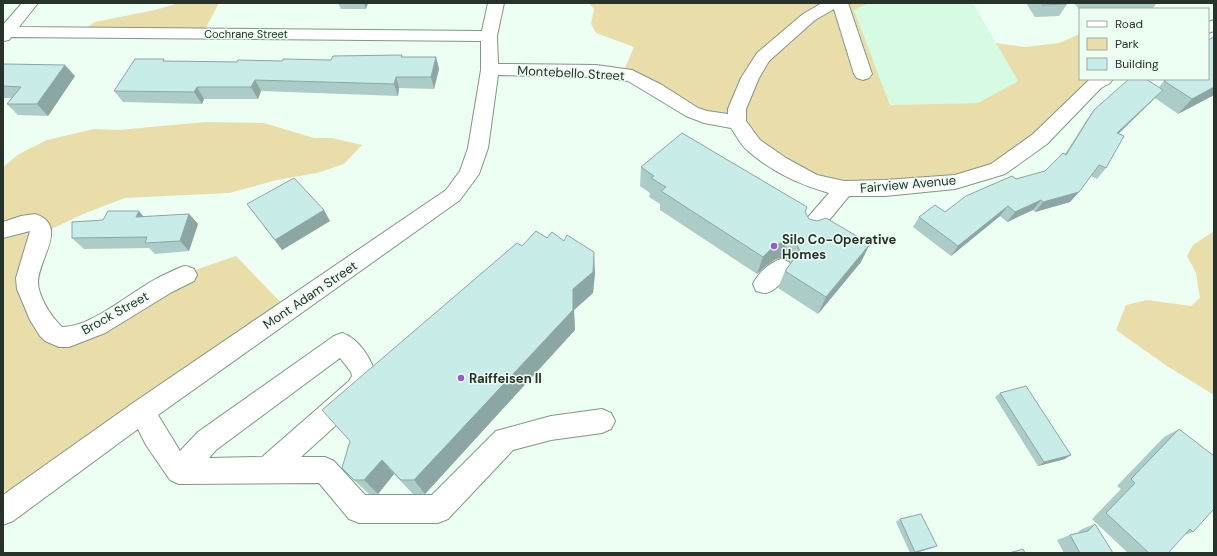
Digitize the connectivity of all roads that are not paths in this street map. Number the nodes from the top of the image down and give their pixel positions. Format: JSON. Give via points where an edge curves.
{"nodes":[{"id":1,"x":30,"y":3,"type":"edge"},
{"id":2,"x":496,"y":3,"type":"edge"},
{"id":3,"x":833,"y":3,"type":"edge"},
{"id":4,"x":840,"y":3,"type":"edge"},
{"id":5,"x":4,"y":34,"type":"edge"},
{"id":6,"x":489,"y":36,"type":"junction"},
{"id":7,"x":490,"y":70,"type":"junction"},
{"id":8,"x":863,"y":74,"type":"dead end"},
{"id":9,"x":1102,"y":80,"type":"edge"},
{"id":10,"x":737,"y":122,"type":"junction"},
{"id":11,"x":844,"y":189,"type":"junction"},
{"id":12,"x":3,"y":230,"type":"edge"},
{"id":13,"x":808,"y":230,"type":"edge"},
{"id":14,"x":780,"y":268,"type":"dead end"},
{"id":15,"x":186,"y":274,"type":"dead end"},
{"id":16,"x":764,"y":284,"type":"dead end"},
{"id":17,"x":142,"y":411,"type":"junction"},
{"id":18,"x":602,"y":421,"type":"dead end"},
{"id":19,"x":266,"y":471,"type":"junction"},
{"id":20,"x":179,"y":472,"type":"junction"},
{"id":21,"x":3,"y":511,"type":"edge"}],
"edges":[{"from":1,"to":5,"type":"street"},
{"from":2,"to":6,"type":"street","name":"Mont Adam Street"},
{"from":3,"to":10,"type":"street","via":[[809,17],[763,57],[750,78],[737,109]]},
{"from":4,"to":8,"type":"street"},
{"from":5,"to":6,"type":"street","name":"Cochrane Street"},
{"from":6,"to":7,"type":"street","name":"Mont Adam Street"},
{"from":7,"to":10,"type":"street","name":"Montebello Street","via":[[596,71],[632,76],[692,112],[704,117]]},
{"from":7,"to":17,"type":"street","name":"Mont Adam Street","via":[[478,148],[469,174],[453,195]]},
{"from":9,"to":11,"type":"street","name":"Fairview Avenue","via":[[1095,84],[1040,139],[998,169],[955,182]]},
{"from":10,"to":11,"type":"street","name":"Fairview Avenue","via":[[753,145],[779,163],[812,181]]},
{"from":11,"to":13,"type":"street"},
{"from":12,"to":15,"type":"street","name":"Brock Street","via":[[35,222],[42,227],[27,282],[45,324],[60,337],[87,331]]},
{"from":14,"to":16,"type":"street"},
{"from":17,"to":20,"type":"street"},
{"from":17,"to":21,"type":"street","name":"Mont Adam Street"},
{"from":18,"to":19,"type":"street","via":[[552,428],[505,440],[438,509],[359,509],[326,470]]},
{"from":19,"to":20,"type":"street"},
{"from":19,"to":20,"type":"street","via":[[358,389],[365,378],[362,367],[342,343],[207,442]]}]}
